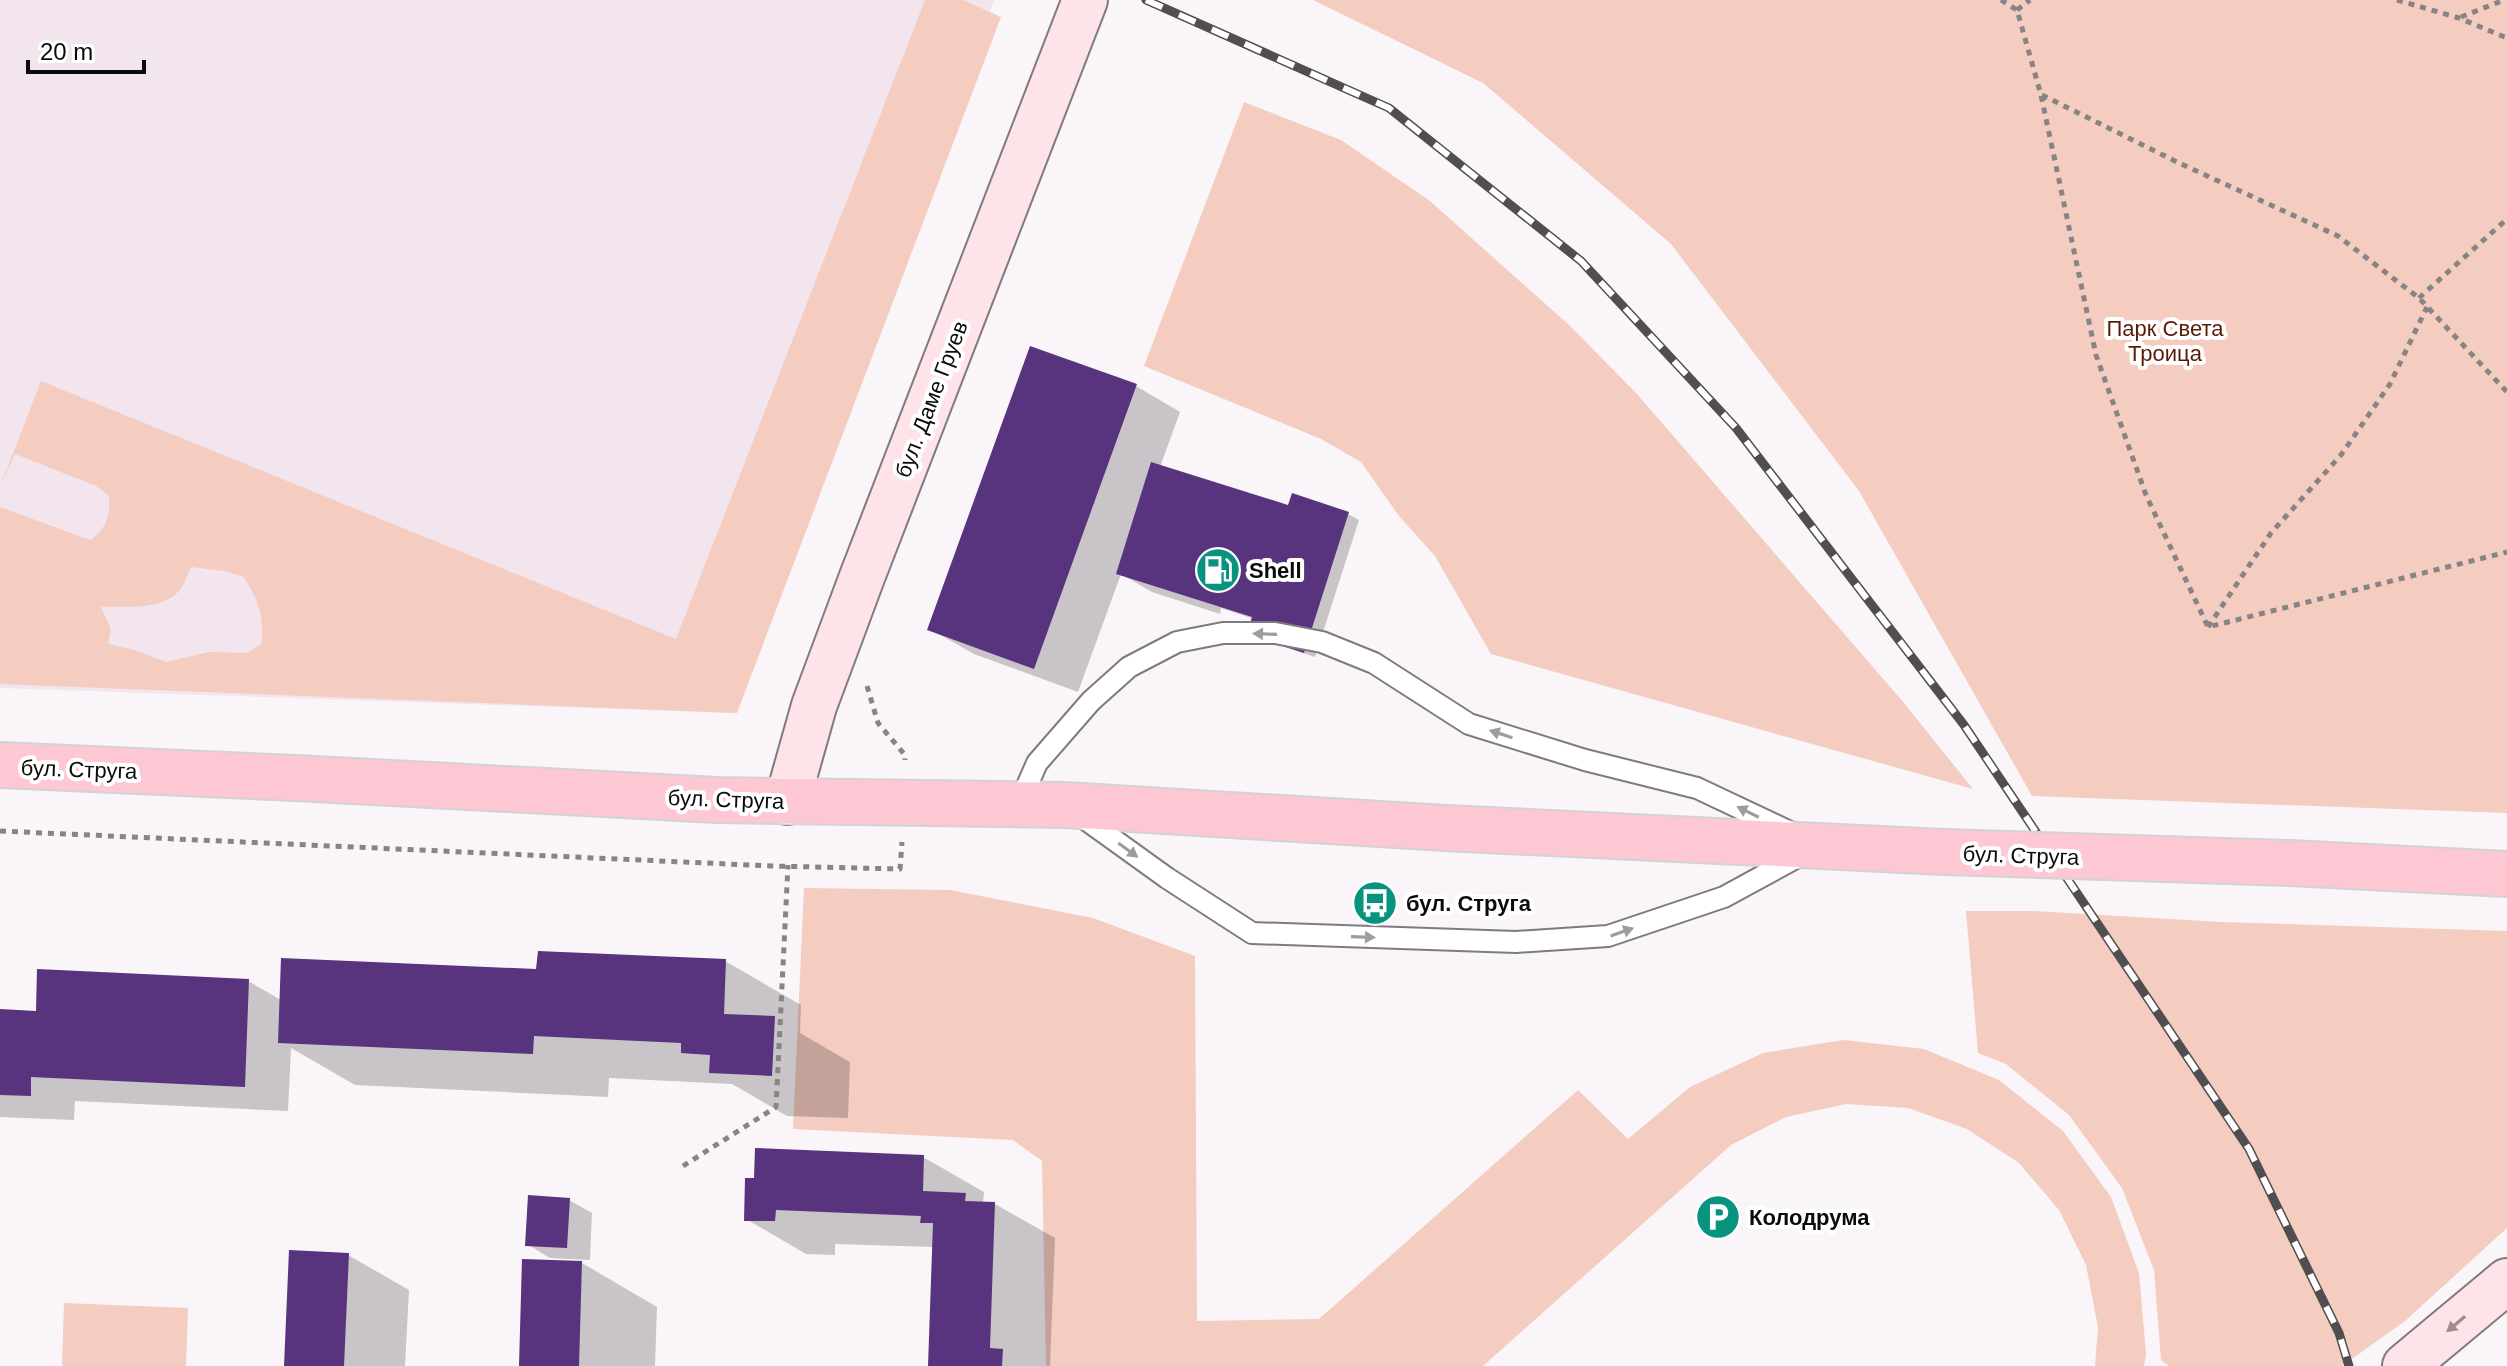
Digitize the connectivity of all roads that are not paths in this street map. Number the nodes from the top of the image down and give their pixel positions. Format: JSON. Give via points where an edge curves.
{"nodes":[{"id":1,"x":1085,"y":0,"type":"edge"},
{"id":2,"x":0,"y":765,"type":"edge"},
{"id":3,"x":787,"y":802,"type":"junction"},
{"id":4,"x":1019,"y":804,"type":"junction"},
{"id":5,"x":1065,"y":805,"type":"junction"},
{"id":6,"x":1819,"y":846,"type":"junction"},
{"id":7,"x":2507,"y":874,"type":"edge"},
{"id":8,"x":2507,"y":1281,"type":"edge"},
{"id":9,"x":2405,"y":1366,"type":"edge"}],
"edges":[{"from":1,"to":3,"type":"main road","name":"бул. Даме Груев","via":[[814,706]]},
{"from":2,"to":3,"type":"main road","name":"бул. Струга"},
{"from":3,"to":4,"type":"main road","name":"бул. Струга"},
{"from":4,"to":5,"type":"main road","name":"бул. Струга"},
{"from":6,"to":4,"type":"lane","one_way":true,"via":[[1697,788],[1469,724],[1374,663],[1322,642],[1275,633],[1223,633],[1177,642],[1129,667],[1037,763]]},
{"from":5,"to":6,"type":"main road","name":"бул. Струга"},
{"from":5,"to":6,"type":"lane","one_way":true,"via":[[1252,933],[1516,942],[1608,936],[1724,897]]},
{"from":6,"to":7,"type":"main road","name":"бул. Струга","bridge":true},
{"from":8,"to":9,"type":"main road","one_way":true}]}
